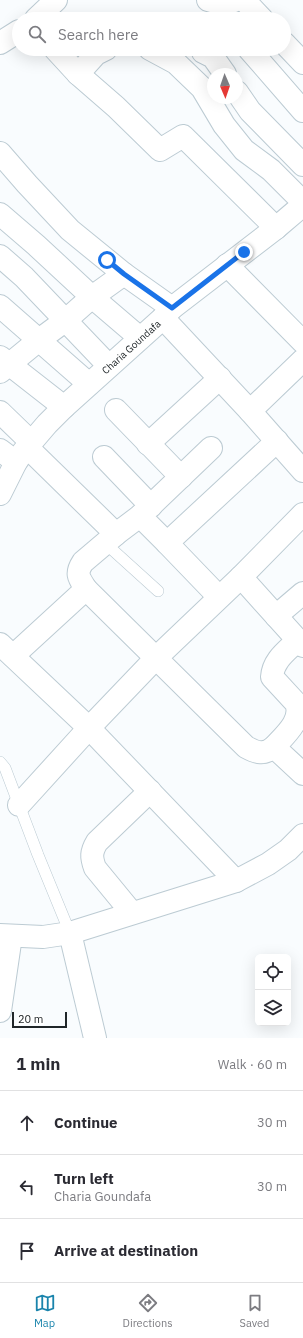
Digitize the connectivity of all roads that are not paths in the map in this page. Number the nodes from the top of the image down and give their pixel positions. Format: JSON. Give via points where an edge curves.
{"nodes":[{"id":1,"x":56,"y":0,"type":"edge"},
{"id":2,"x":208,"y":0,"type":"edge"},
{"id":3,"x":236,"y":0,"type":"edge"},
{"id":4,"x":244,"y":0,"type":"edge"},
{"id":5,"x":43,"y":12,"type":"edge"},
{"id":6,"x":255,"y":12,"type":"edge"},
{"id":7,"x":12,"y":35,"type":"edge"},
{"id":8,"x":0,"y":43,"type":"edge"},
{"id":9,"x":291,"y":50,"type":"edge"},
{"id":10,"x":61,"y":56,"type":"edge"},
{"id":11,"x":94,"y":56,"type":"edge"},
{"id":12,"x":163,"y":56,"type":"edge"},
{"id":13,"x":212,"y":56,"type":"edge"},
{"id":14,"x":255,"y":56,"type":"edge"},
{"id":15,"x":303,"y":63,"type":"edge"},
{"id":16,"x":221,"y":68,"type":"edge"},
{"id":17,"x":78,"y":74,"type":"junction"},
{"id":18,"x":243,"y":101,"type":"edge"},
{"id":19,"x":303,"y":111,"type":"edge"},
{"id":20,"x":0,"y":153,"type":"edge"},
{"id":21,"x":303,"y":165,"type":"edge"},
{"id":22,"x":0,"y":214,"type":"edge"},
{"id":23,"x":295,"y":215,"type":"edge"},
{"id":24,"x":0,"y":256,"type":"edge"},
{"id":25,"x":227,"y":265,"type":"junction"},
{"id":26,"x":124,"y":274,"type":"junction"},
{"id":27,"x":92,"y":297,"type":"junction"},
{"id":28,"x":0,"y":306,"type":"edge"},
{"id":29,"x":168,"y":313,"type":"junction"},
{"id":30,"x":66,"y":320,"type":"junction"},
{"id":31,"x":140,"y":338,"type":"junction"},
{"id":32,"x":39,"y":340,"type":"junction"},
{"id":33,"x":303,"y":342,"type":"edge"},
{"id":34,"x":303,"y":360,"type":"edge"},
{"id":35,"x":3,"y":364,"type":"edge"},
{"id":36,"x":109,"y":366,"type":"junction"},
{"id":37,"x":220,"y":378,"type":"junction"},
{"id":38,"x":90,"y":384,"type":"junction"},
{"id":39,"x":64,"y":407,"type":"junction"},
{"id":40,"x":116,"y":410,"type":"dead end"},
{"id":41,"x":250,"y":411,"type":"junction"},
{"id":42,"x":0,"y":412,"type":"edge"},
{"id":43,"x":277,"y":441,"type":"junction"},
{"id":44,"x":148,"y":444,"type":"junction"},
{"id":45,"x":211,"y":448,"type":"dead end"},
{"id":46,"x":18,"y":450,"type":"edge"},
{"id":47,"x":104,"y":457,"type":"dead end"},
{"id":48,"x":303,"y":471,"type":"edge"},
{"id":49,"x":181,"y":477,"type":"junction"},
{"id":50,"x":0,"y":494,"type":"edge"},
{"id":51,"x":145,"y":511,"type":"junction"},
{"id":52,"x":303,"y":514,"type":"edge"},
{"id":53,"x":110,"y":539,"type":"junction"},
{"id":54,"x":167,"y":542,"type":"junction"},
{"id":55,"x":241,"y":578,"type":"junction"},
{"id":56,"x":86,"y":589,"type":"junction"},
{"id":57,"x":158,"y":591,"type":"dead end"},
{"id":58,"x":303,"y":592,"type":"edge"},
{"id":59,"x":219,"y":596,"type":"junction"},
{"id":60,"x":276,"y":616,"type":"junction"},
{"id":61,"x":300,"y":643,"type":"edge"},
{"id":62,"x":6,"y":650,"type":"edge"},
{"id":63,"x":156,"y":658,"type":"junction"},
{"id":64,"x":89,"y":728,"type":"junction"},
{"id":65,"x":274,"y":747,"type":"junction"},
{"id":66,"x":0,"y":762,"type":"edge"},
{"id":67,"x":303,"y":774,"type":"edge"},
{"id":68,"x":150,"y":791,"type":"junction"},
{"id":69,"x":20,"y":805,"type":"junction"},
{"id":70,"x":303,"y":836,"type":"edge"},
{"id":71,"x":236,"y":881,"type":"junction"},
{"id":72,"x":132,"y":913,"type":"junction"},
{"id":73,"x":70,"y":932,"type":"junction"},
{"id":74,"x":5,"y":936,"type":"edge"},
{"id":75,"x":0,"y":1010,"type":"edge"},
{"id":76,"x":96,"y":1038,"type":"edge"}],
"edges":[{"from":1,"to":5,"type":"street"},
{"from":2,"to":3,"type":"street","via":[[225,5]]},
{"from":4,"to":6,"type":"street"},
{"from":7,"to":8,"type":"street"},
{"from":9,"to":15,"type":"street"},
{"from":10,"to":17,"type":"street"},
{"from":11,"to":17,"type":"street"},
{"from":12,"to":23,"type":"street","via":[[176,63],[202,88],[224,125],[244,150],[270,170]]},
{"from":13,"to":16,"type":"street"},
{"from":14,"to":19,"type":"street"},
{"from":17,"to":23,"type":"street","via":[[160,150],[183,136]]},
{"from":18,"to":21,"type":"street"},
{"from":20,"to":26,"type":"street","via":[[70,230]]},
{"from":22,"to":27,"type":"street"},
{"from":23,"to":25,"type":"street","name":"Charia Goundafa"},
{"from":24,"to":30,"type":"street"},
{"from":25,"to":29,"type":"street","name":"Charia Goundafa"},
{"from":25,"to":33,"type":"street"},
{"from":26,"to":27,"type":"street"},
{"from":26,"to":29,"type":"street"},
{"from":27,"to":30,"type":"street"},
{"from":27,"to":31,"type":"street"},
{"from":28,"to":32,"type":"street"},
{"from":29,"to":31,"type":"street","name":"Charia Goundafa"},
{"from":29,"to":37,"type":"street"},
{"from":30,"to":32,"type":"street"},
{"from":30,"to":36,"type":"street"},
{"from":31,"to":36,"type":"street","name":"Charia Goundafa"},
{"from":32,"to":35,"type":"street"},
{"from":32,"to":38,"type":"street"},
{"from":34,"to":41,"type":"street"},
{"from":35,"to":39,"type":"street"},
{"from":36,"to":38,"type":"street","name":"Charia Goundafa"},
{"from":37,"to":41,"type":"street"},
{"from":37,"to":44,"type":"street"},
{"from":38,"to":39,"type":"street","name":"Charia Goundafa"},
{"from":39,"to":46,"type":"street","name":"Charia Goundafa"},
{"from":40,"to":44,"type":"street"},
{"from":41,"to":43,"type":"street"},
{"from":42,"to":46,"type":"street"},
{"from":43,"to":48,"type":"street"},
{"from":43,"to":54,"type":"street"},
{"from":44,"to":49,"type":"street"},
{"from":45,"to":49,"type":"street"},
{"from":46,"to":50,"type":"street","name":"Charia Goundafa"},
{"from":46,"to":53,"type":"street"},
{"from":47,"to":51,"type":"street"},
{"from":49,"to":51,"type":"street"},
{"from":51,"to":53,"type":"street"},
{"from":51,"to":54,"type":"street"},
{"from":52,"to":55,"type":"street"},
{"from":53,"to":56,"type":"street","via":[[79,567],[79,579]]},
{"from":53,"to":57,"type":"lane"},
{"from":54,"to":59,"type":"street"},
{"from":55,"to":59,"type":"street"},
{"from":55,"to":60,"type":"street"},
{"from":56,"to":62,"type":"street"},
{"from":56,"to":63,"type":"street"},
{"from":58,"to":60,"type":"street"},
{"from":59,"to":63,"type":"street"},
{"from":60,"to":61,"type":"street"},
{"from":61,"to":65,"type":"street","via":[[276,661],[272,669],[272,677],[296,703],[299,713],[298,720]]},
{"from":62,"to":64,"type":"street"},
{"from":63,"to":64,"type":"street"},
{"from":63,"to":65,"type":"street","via":[[246,747],[264,752]]},
{"from":64,"to":68,"type":"street"},
{"from":64,"to":69,"type":"street"},
{"from":65,"to":67,"type":"street"},
{"from":66,"to":69,"type":"lane","via":[[5,768]]},
{"from":68,"to":71,"type":"street"},
{"from":68,"to":72,"type":"street","via":[[97,842],[92,851],[95,868]]},
{"from":69,"to":73,"type":"lane"},
{"from":70,"to":71,"type":"street","via":[[268,864]]},
{"from":71,"to":72,"type":"street"},
{"from":72,"to":73,"type":"street"},
{"from":73,"to":74,"type":"street","via":[[43,937]]},
{"from":73,"to":76,"type":"street"},
{"from":74,"to":75,"type":"street"}]}
